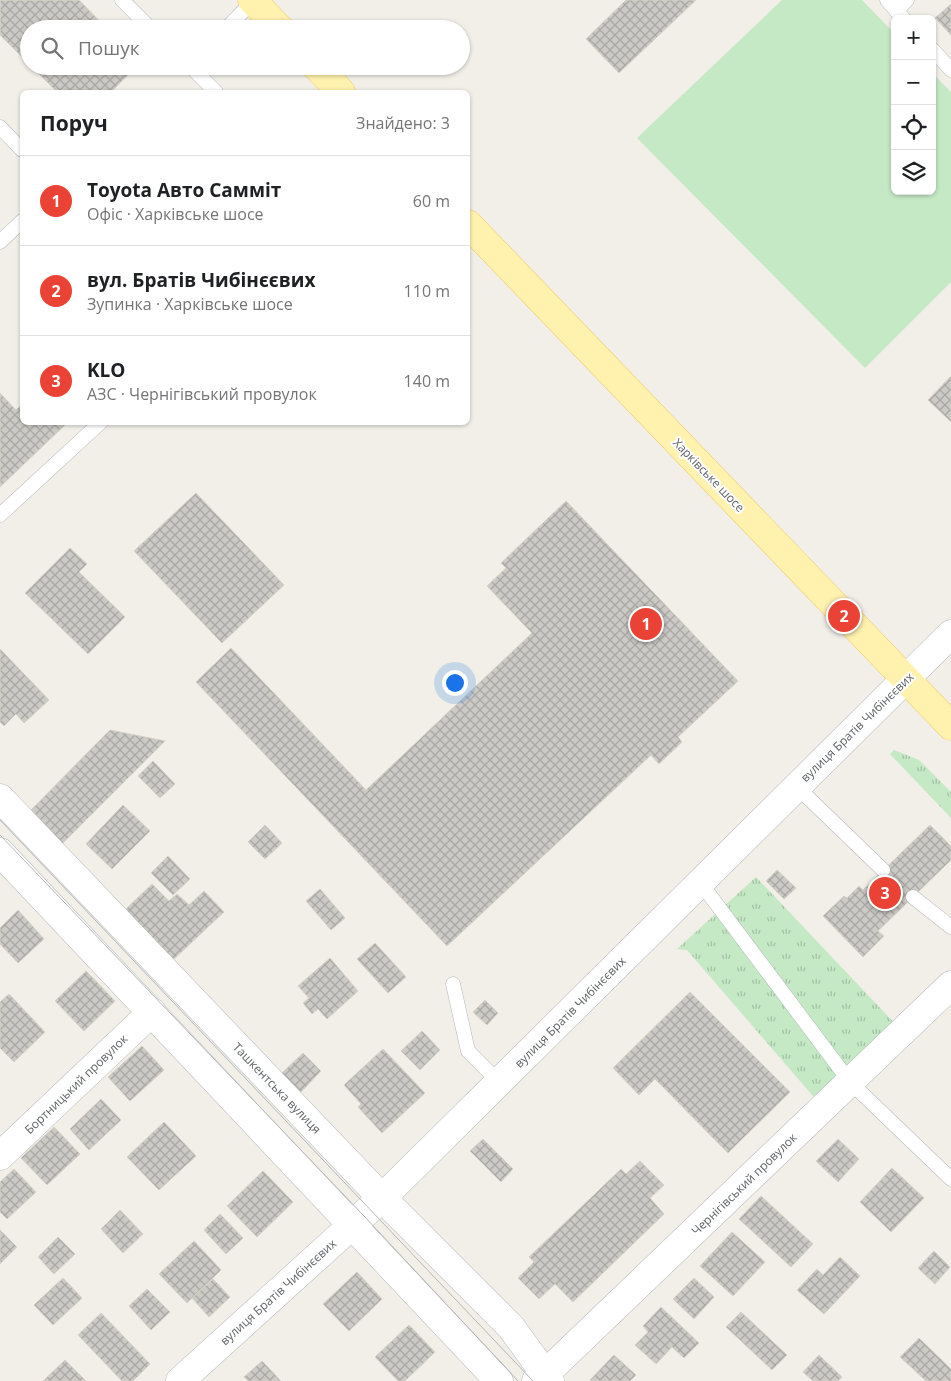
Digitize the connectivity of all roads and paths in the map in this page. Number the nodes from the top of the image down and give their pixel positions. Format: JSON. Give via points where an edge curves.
{"nodes":[{"id":1,"x":122,"y":0,"type":"edge"},
{"id":2,"x":886,"y":0,"type":"edge"},
{"id":3,"x":907,"y":0,"type":"edge"},
{"id":4,"x":253,"y":1,"type":"edge"},
{"id":5,"x":900,"y":15,"type":"edge"},
{"id":6,"x":142,"y":20,"type":"edge"},
{"id":7,"x":235,"y":20,"type":"edge"},
{"id":8,"x":271,"y":20,"type":"edge"},
{"id":9,"x":936,"y":53,"type":"edge"},
{"id":10,"x":951,"y":70,"type":"edge"},
{"id":11,"x":199,"y":75,"type":"edge"},
{"id":12,"x":325,"y":75,"type":"edge"},
{"id":13,"x":214,"y":90,"type":"edge"},
{"id":14,"x":339,"y":90,"type":"edge"},
{"id":15,"x":0,"y":127,"type":"edge"},
{"id":16,"x":20,"y":148,"type":"edge"},
{"id":17,"x":20,"y":223,"type":"edge"},
{"id":18,"x":470,"y":226,"type":"edge"},
{"id":19,"x":0,"y":242,"type":"edge"},
{"id":20,"x":97,"y":425,"type":"edge"},
{"id":21,"x":0,"y":515,"type":"edge"},
{"id":22,"x":951,"y":634,"type":"edge"},
{"id":23,"x":906,"y":680,"type":"junction"},
{"id":24,"x":951,"y":726,"type":"edge"},
{"id":25,"x":796,"y":786,"type":"junction"},
{"id":26,"x":0,"y":798,"type":"edge"},
{"id":27,"x":0,"y":852,"type":"edge"},
{"id":28,"x":883,"y":870,"type":"dead end"},
{"id":29,"x":700,"y":882,"type":"junction"},
{"id":30,"x":913,"y":897,"type":"dead end"},
{"id":31,"x":951,"y":928,"type":"edge"},
{"id":32,"x":453,"y":984,"type":"dead end"},
{"id":33,"x":951,"y":985,"type":"edge"},
{"id":34,"x":152,"y":1012,"type":"junction"},
{"id":35,"x":499,"y":1082,"type":"junction"},
{"id":36,"x":850,"y":1082,"type":"junction"},
{"id":37,"x":0,"y":1156,"type":"edge"},
{"id":38,"x":951,"y":1179,"type":"edge"},
{"id":39,"x":382,"y":1198,"type":"junction"},
{"id":40,"x":352,"y":1224,"type":"junction"},
{"id":41,"x":543,"y":1379,"type":"edge"},
{"id":42,"x":180,"y":1381,"type":"edge"},
{"id":43,"x":499,"y":1381,"type":"edge"}],
"edges":[{"from":1,"to":6,"type":"lane"},
{"from":2,"to":5,"type":"lane"},
{"from":3,"to":5,"type":"lane"},
{"from":4,"to":7,"type":"lane"},
{"from":4,"to":8,"type":"main road"},
{"from":9,"to":10,"type":"lane"},
{"from":11,"to":13,"type":"lane"},
{"from":12,"to":14,"type":"main road"},
{"from":15,"to":16,"type":"lane"},
{"from":17,"to":19,"type":"lane"},
{"from":18,"to":23,"type":"main road","name":"Харківське шосе"},
{"from":20,"to":21,"type":"lane"},
{"from":22,"to":23,"type":"street","name":"вулиця Братів Чибінєєвих"},
{"from":23,"to":24,"type":"main road","name":"Харківське шосе"},
{"from":23,"to":25,"type":"street","name":"вулиця Братів Чибінєєвих"},
{"from":25,"to":28,"type":"lane"},
{"from":25,"to":29,"type":"street","name":"вулиця Братів Чибінєєвих"},
{"from":26,"to":39,"type":"street","name":"Ташкентська вулиця"},
{"from":27,"to":34,"type":"street"},
{"from":29,"to":35,"type":"street","name":"вулиця Братів Чибінєєвих"},
{"from":29,"to":36,"type":"lane"},
{"from":30,"to":31,"type":"lane"},
{"from":32,"to":35,"type":"lane","via":[[468,1051]]},
{"from":33,"to":36,"type":"street","name":"Чернігівський провулок"},
{"from":34,"to":37,"type":"street","name":"Бортницький провулок"},
{"from":34,"to":40,"type":"street"},
{"from":35,"to":39,"type":"street","name":"вулиця Братів Чибінєєвих"},
{"from":36,"to":38,"type":"lane"},
{"from":36,"to":41,"type":"street","name":"Чернігівський провулок"},
{"from":39,"to":40,"type":"street","name":"вулиця Братів Чибінєєвих"},
{"from":39,"to":41,"type":"street","name":"Ташкентська вулиця","via":[[512,1327]]},
{"from":40,"to":42,"type":"street","name":"вулиця Братів Чибінєєвих"},
{"from":40,"to":43,"type":"street"}]}
